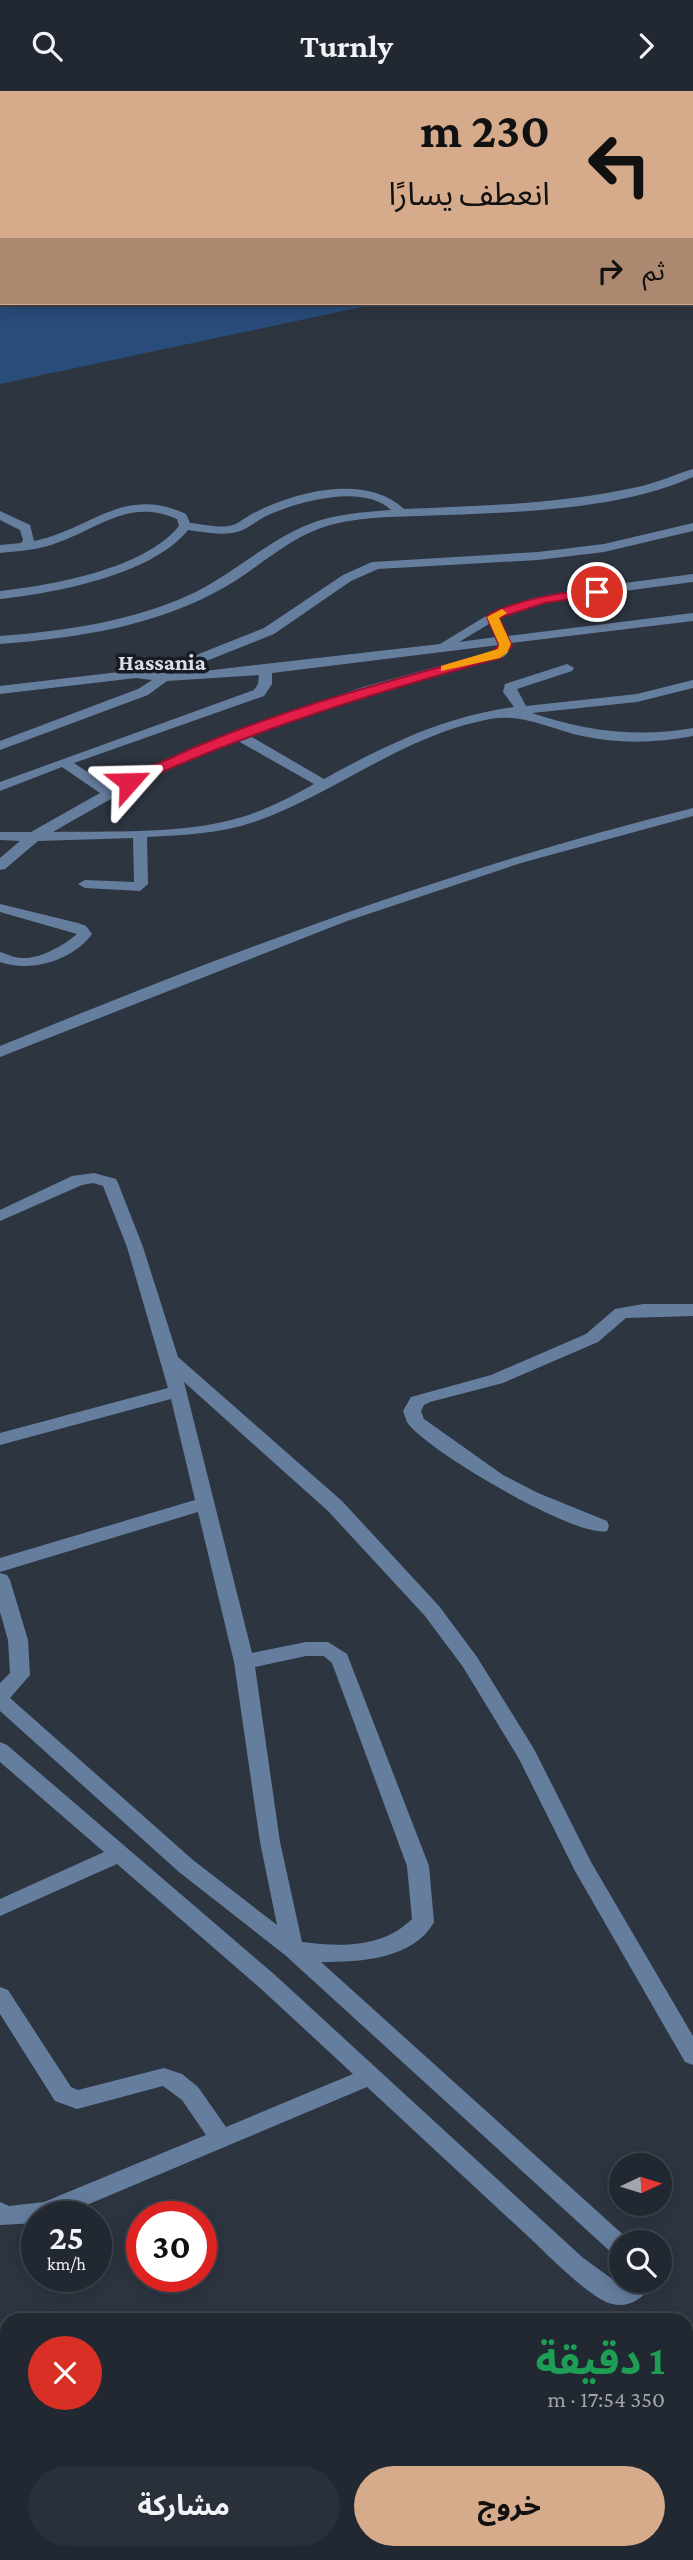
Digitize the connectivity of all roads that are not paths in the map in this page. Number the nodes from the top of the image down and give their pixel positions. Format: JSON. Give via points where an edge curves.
{"nodes":[{"id":1,"x":693,"y":473,"type":"edge"},
{"id":2,"x":401,"y":513,"type":"junction"},
{"id":3,"x":0,"y":515,"type":"edge"},
{"id":4,"x":185,"y":526,"type":"junction"},
{"id":5,"x":693,"y":527,"type":"edge"},
{"id":6,"x":26,"y":546,"type":"junction"},
{"id":7,"x":0,"y":549,"type":"edge"},
{"id":8,"x":693,"y":578,"type":"edge"},
{"id":9,"x":0,"y":595,"type":"edge"},
{"id":10,"x":493,"y":617,"type":"junction"},
{"id":11,"x":693,"y":617,"type":"edge"},
{"id":12,"x":0,"y":640,"type":"edge"},
{"id":13,"x":504,"y":641,"type":"junction"},
{"id":14,"x":440,"y":647,"type":"junction"},
{"id":15,"x":567,"y":668,"type":"dead end"},
{"id":16,"x":266,"y":670,"type":"junction"},
{"id":17,"x":148,"y":677,"type":"junction"},
{"id":18,"x":171,"y":678,"type":"junction"},
{"id":19,"x":693,"y":684,"type":"edge"},
{"id":20,"x":0,"y":690,"type":"edge"},
{"id":21,"x":0,"y":700,"type":"edge"},
{"id":22,"x":516,"y":709,"type":"junction"},
{"id":23,"x":693,"y":732,"type":"edge"},
{"id":24,"x":237,"y":735,"type":"junction"},
{"id":25,"x":0,"y":746,"type":"edge"},
{"id":26,"x":63,"y":762,"type":"junction"},
{"id":27,"x":323,"y":784,"type":"junction"},
{"id":28,"x":0,"y":787,"type":"edge"},
{"id":29,"x":110,"y":793,"type":"junction"},
{"id":30,"x":693,"y":812,"type":"edge"},
{"id":31,"x":140,"y":833,"type":"junction"},
{"id":32,"x":0,"y":836,"type":"edge"},
{"id":33,"x":33,"y":837,"type":"junction"},
{"id":34,"x":0,"y":866,"type":"edge"},
{"id":35,"x":85,"y":884,"type":"dead end"},
{"id":36,"x":0,"y":908,"type":"edge"},
{"id":37,"x":0,"y":957,"type":"edge"},
{"id":38,"x":0,"y":1052,"type":"edge"},
{"id":39,"x":0,"y":1216,"type":"edge"},
{"id":40,"x":693,"y":1310,"type":"edge"},
{"id":41,"x":170,"y":1359,"type":"junction"},
{"id":42,"x":178,"y":1391,"type":"junction"},
{"id":43,"x":0,"y":1439,"type":"edge"},
{"id":44,"x":205,"y":1503,"type":"junction"},
{"id":45,"x":600,"y":1526,"type":"dead end"},
{"id":46,"x":0,"y":1565,"type":"edge"},
{"id":47,"x":0,"y":1580,"type":"edge"},
{"id":48,"x":244,"y":1663,"type":"junction"},
{"id":49,"x":0,"y":1698,"type":"edge"},
{"id":50,"x":0,"y":1750,"type":"edge"},
{"id":51,"x":121,"y":1853,"type":"junction"},
{"id":52,"x":4,"y":1900,"type":"edge"},
{"id":53,"x":292,"y":1949,"type":"junction"},
{"id":54,"x":0,"y":1996,"type":"edge"},
{"id":55,"x":693,"y":2056,"type":"edge"},
{"id":56,"x":371,"y":2076,"type":"junction"},
{"id":57,"x":220,"y":2137,"type":"junction"},
{"id":58,"x":0,"y":2212,"type":"edge"},
{"id":59,"x":609,"y":2236,"type":"edge"},
{"id":60,"x":609,"y":2290,"type":"edge"},
{"id":61,"x":612,"y":2293,"type":"edge"},
{"id":62,"x":630,"y":2293,"type":"edge"}],
"edges":[{"from":1,"to":2,"type":"street","via":[[650,488],[576,501]]},
{"from":2,"to":4,"type":"street","via":[[378,496],[338,494],[275,508],[234,529]]},
{"from":2,"to":12,"type":"street","via":[[351,517],[310,527],[219,585],[149,617],[72,633]]},
{"from":3,"to":6,"type":"street","via":[[26,529],[30,534]]},
{"from":4,"to":6,"type":"street","via":[[176,513],[137,508],[85,524],[58,539]]},
{"from":4,"to":9,"type":"street","via":[[173,541],[102,573],[67,585]]},
{"from":5,"to":18,"type":"street","via":[[604,548],[538,557],[376,565],[347,578],[269,631],[186,664]]},
{"from":6,"to":7,"type":"street"},
{"from":8,"to":10,"type":"street","via":[[567,594],[510,608]]},
{"from":10,"to":13,"type":"street"},
{"from":10,"to":14,"type":"street"},
{"from":11,"to":13,"type":"street"},
{"from":13,"to":14,"type":"street"},
{"from":13,"to":24,"type":"street","via":[[505,649],[496,655]]},
{"from":14,"to":16,"type":"street"},
{"from":15,"to":22,"type":"street","via":[[511,686]]},
{"from":16,"to":18,"type":"street"},
{"from":16,"to":26,"type":"street","via":[[259,693]]},
{"from":17,"to":18,"type":"street"},
{"from":17,"to":20,"type":"street","via":[[136,674]]},
{"from":17,"to":21,"type":"street"},
{"from":18,"to":25,"type":"street"},
{"from":19,"to":22,"type":"street","via":[[626,700]]},
{"from":22,"to":23,"type":"street","via":[[595,737],[636,739]]},
{"from":22,"to":27,"type":"street","via":[[449,724]]},
{"from":24,"to":27,"type":"street"},
{"from":24,"to":29,"type":"street"},
{"from":26,"to":28,"type":"street"},
{"from":26,"to":29,"type":"street"},
{"from":27,"to":31,"type":"street","via":[[239,823]]},
{"from":29,"to":33,"type":"street"},
{"from":30,"to":38,"type":"street","via":[[481,871],[210,967]]},
{"from":31,"to":33,"type":"street"},
{"from":31,"to":35,"type":"street","via":[[141,884],[135,888]]},
{"from":32,"to":33,"type":"street"},
{"from":33,"to":34,"type":"street"},
{"from":36,"to":37,"type":"street","via":[[73,926],[85,935],[78,943],[31,962]]},
{"from":39,"to":41,"type":"street","via":[[78,1180],[110,1182]]},
{"from":40,"to":45,"type":"street","via":[[621,1313],[592,1339],[497,1378],[424,1398],[414,1406],[416,1422],[496,1479]]},
{"from":41,"to":42,"type":"street"},
{"from":41,"to":55,"type":"street","via":[[335,1506],[432,1611],[527,1753],[582,1865]]},
{"from":42,"to":43,"type":"street"},
{"from":42,"to":44,"type":"street"},
{"from":44,"to":46,"type":"street"},
{"from":44,"to":48,"type":"street"},
{"from":47,"to":49,"type":"street","via":[[18,1640],[20,1675]]},
{"from":48,"to":53,"type":"street","via":[[270,1842]]},
{"from":48,"to":53,"type":"street","via":[[328,1649],[340,1659],[418,1866],[423,1922],[405,1940],[361,1953]]},
{"from":49,"to":53,"type":"street","via":[[186,1866]]},
{"from":50,"to":51,"type":"street"},
{"from":51,"to":52,"type":"street"},
{"from":51,"to":56,"type":"street"},
{"from":53,"to":59,"type":"street"},
{"from":54,"to":57,"type":"street","via":[[63,2094],[77,2100],[164,2077],[188,2089]]},
{"from":56,"to":57,"type":"street"},
{"from":56,"to":60,"type":"street","via":[[574,2264]]},
{"from":57,"to":58,"type":"street","via":[[46,2211],[4,2216]]},
{"from":61,"to":62,"type":"street"}]}
